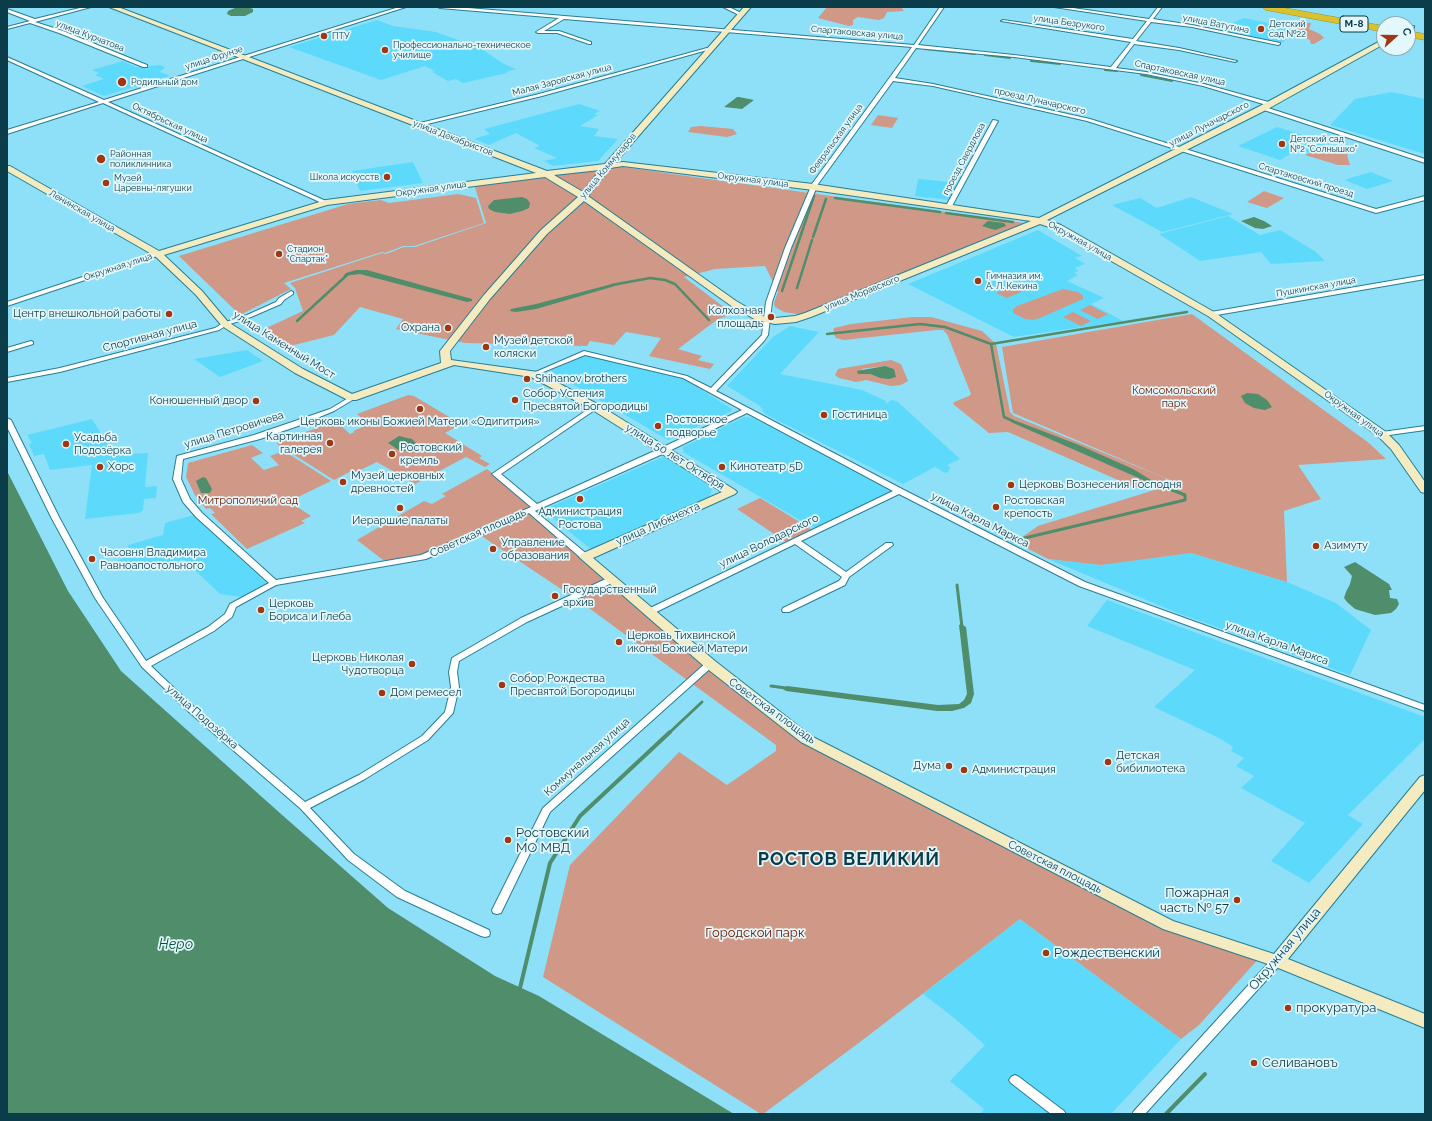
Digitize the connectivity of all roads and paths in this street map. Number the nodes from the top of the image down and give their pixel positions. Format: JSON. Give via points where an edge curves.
{"nodes":[{"id":1,"x":89,"y":7,"type":"edge"},
{"id":2,"x":112,"y":7,"type":"edge"},
{"id":3,"x":404,"y":7,"type":"edge"},
{"id":4,"x":440,"y":7,"type":"edge"},
{"id":5,"x":726,"y":7,"type":"edge"},
{"id":6,"x":748,"y":7,"type":"edge"},
{"id":7,"x":942,"y":7,"type":"edge"},
{"id":8,"x":1056,"y":7,"type":"edge"},
{"id":9,"x":1160,"y":7,"type":"edge"},
{"id":10,"x":1266,"y":7,"type":"edge"},
{"id":11,"x":1277,"y":7,"type":"edge"},
{"id":12,"x":7,"y":10,"type":"edge"},
{"id":13,"x":741,"y":14,"type":"junction"},
{"id":14,"x":562,"y":18,"type":"junction"},
{"id":15,"x":1151,"y":20,"type":"junction"},
{"id":16,"x":1003,"y":21,"type":"dead end"},
{"id":17,"x":32,"y":22,"type":"junction"},
{"id":18,"x":1376,"y":26,"type":"edge"},
{"id":19,"x":1376,"y":27,"type":"edge"},
{"id":20,"x":7,"y":28,"type":"edge"},
{"id":21,"x":725,"y":31,"type":"junction"},
{"id":22,"x":1133,"y":41,"type":"junction"},
{"id":23,"x":590,"y":43,"type":"dead end"},
{"id":24,"x":1278,"y":44,"type":"dead end"},
{"id":25,"x":1376,"y":45,"type":"edge"},
{"id":26,"x":914,"y":46,"type":"junction"},
{"id":27,"x":709,"y":48,"type":"junction"},
{"id":28,"x":242,"y":57,"type":"junction"},
{"id":29,"x":7,"y":58,"type":"edge"},
{"id":30,"x":1235,"y":62,"type":"dead end"},
{"id":31,"x":145,"y":66,"type":"dead end"},
{"id":32,"x":1113,"y":68,"type":"junction"},
{"id":33,"x":892,"y":79,"type":"junction"},
{"id":34,"x":104,"y":102,"type":"junction"},
{"id":35,"x":1267,"y":106,"type":"junction"},
{"id":36,"x":995,"y":121,"type":"dead end"},
{"id":37,"x":419,"y":124,"type":"junction"},
{"id":38,"x":7,"y":132,"type":"edge"},
{"id":39,"x":1182,"y":149,"type":"junction"},
{"id":40,"x":1425,"y":161,"type":"edge"},
{"id":41,"x":608,"y":165,"type":"junction"},
{"id":42,"x":7,"y":168,"type":"edge"},
{"id":43,"x":544,"y":173,"type":"junction"},
{"id":44,"x":813,"y":187,"type":"junction"},
{"id":45,"x":583,"y":197,"type":"junction"},
{"id":46,"x":1425,"y":198,"type":"edge"},
{"id":47,"x":326,"y":203,"type":"junction"},
{"id":48,"x":949,"y":206,"type":"junction"},
{"id":49,"x":1041,"y":220,"type":"junction"},
{"id":50,"x":158,"y":254,"type":"junction"},
{"id":51,"x":1425,"y":278,"type":"edge"},
{"id":52,"x":291,"y":293,"type":"dead end"},
{"id":53,"x":7,"y":304,"type":"edge"},
{"id":54,"x":1211,"y":314,"type":"junction"},
{"id":55,"x":767,"y":320,"type":"junction"},
{"id":56,"x":225,"y":324,"type":"junction"},
{"id":57,"x":31,"y":343,"type":"dead end"},
{"id":58,"x":7,"y":350,"type":"edge"},
{"id":59,"x":446,"y":363,"type":"junction"},
{"id":60,"x":534,"y":374,"type":"junction"},
{"id":61,"x":7,"y":380,"type":"edge"},
{"id":62,"x":712,"y":391,"type":"junction"},
{"id":63,"x":352,"y":398,"type":"junction"},
{"id":64,"x":595,"y":407,"type":"junction"},
{"id":65,"x":748,"y":410,"type":"junction"},
{"id":66,"x":7,"y":420,"type":"edge"},
{"id":67,"x":1425,"y":428,"type":"edge"},
{"id":68,"x":1382,"y":434,"type":"junction"},
{"id":69,"x":664,"y":450,"type":"junction"},
{"id":70,"x":1425,"y":490,"type":"edge"},
{"id":71,"x":899,"y":491,"type":"junction"},
{"id":72,"x":731,"y":492,"type":"joint"},
{"id":73,"x":533,"y":508,"type":"junction"},
{"id":74,"x":795,"y":541,"type":"junction"},
{"id":75,"x":889,"y":545,"type":"dead end"},
{"id":76,"x":585,"y":557,"type":"junction"},
{"id":77,"x":846,"y":576,"type":"junction"},
{"id":78,"x":611,"y":580,"type":"junction"},
{"id":79,"x":274,"y":583,"type":"junction"},
{"id":80,"x":786,"y":610,"type":"dead end"},
{"id":81,"x":649,"y":612,"type":"junction"},
{"id":82,"x":710,"y":664,"type":"junction"},
{"id":83,"x":145,"y":665,"type":"junction"},
{"id":84,"x":1425,"y":708,"type":"edge"},
{"id":85,"x":1425,"y":780,"type":"edge"},
{"id":86,"x":304,"y":807,"type":"junction"},
{"id":87,"x":497,"y":910,"type":"dead end"},
{"id":88,"x":486,"y":933,"type":"dead end"},
{"id":89,"x":1277,"y":961,"type":"junction"},
{"id":90,"x":1425,"y":1021,"type":"edge"},
{"id":91,"x":1015,"y":1080,"type":"dead end"},
{"id":92,"x":1060,"y":1114,"type":"edge"},
{"id":93,"x":1138,"y":1114,"type":"edge"}],
"edges":[{"from":1,"to":17,"type":"street"},
{"from":2,"to":28,"type":"street","name":"улица Декабристов"},
{"from":3,"to":28,"type":"street","name":"улица Фрунзе"},
{"from":4,"to":14,"type":"street","name":"Спартаковская улица"},
{"from":5,"to":13,"type":"street"},
{"from":6,"to":13,"type":"street","name":"улица Коммунаров"},
{"from":7,"to":26,"type":"street","name":"Февральская улица"},
{"from":8,"to":15,"type":"street","name":"улица Ватутина"},
{"from":9,"to":15,"type":"street"},
{"from":10,"to":19,"type":"highway","number":"М-8"},
{"from":11,"to":18,"type":"highway","number":"М-8"},
{"from":12,"to":17,"type":"street","name":"улица Курчатова"},
{"from":13,"to":21,"type":"street","name":"улица Коммунаров"},
{"from":14,"to":21,"type":"street","name":"Спартаковская улица"},
{"from":14,"to":23,"type":"street","via":[[538,32],[557,32]]},
{"from":15,"to":22,"type":"street"},
{"from":15,"to":24,"type":"street","name":"улица Ватутина"},
{"from":16,"to":22,"type":"street","name":"улица Безрукого"},
{"from":17,"to":20,"type":"street"},
{"from":17,"to":31,"type":"street","name":"улица Курчатова"},
{"from":21,"to":26,"type":"street","name":"Спартаковская улица"},
{"from":21,"to":27,"type":"street","name":"улица Коммунаров"},
{"from":22,"to":30,"type":"street"},
{"from":22,"to":32,"type":"street"},
{"from":25,"to":35,"type":"street","name":"улица Луначарского"},
{"from":26,"to":32,"type":"street","name":"Спартаковская улица"},
{"from":26,"to":33,"type":"street","name":"Февральская улица"},
{"from":27,"to":37,"type":"street","name":"Малая Заровская улица","via":[[540,95]]},
{"from":27,"to":41,"type":"street","name":"улица Коммунаров"},
{"from":28,"to":34,"type":"street","name":"улица Фрунзе"},
{"from":28,"to":37,"type":"street","name":"улица Декабристов"},
{"from":29,"to":34,"type":"street","name":"Октябрьская улица"},
{"from":32,"to":35,"type":"street","name":"Спартаковская улица","via":[[1204,85]]},
{"from":33,"to":39,"type":"street","name":"проезд Луначарского","via":[[933,85],[1088,120]]},
{"from":33,"to":44,"type":"street","name":"Февральская улица"},
{"from":34,"to":38,"type":"street","name":"улица Фрунзе"},
{"from":34,"to":47,"type":"street","name":"Октябрьская улица"},
{"from":35,"to":39,"type":"street","name":"улица Луначарского"},
{"from":35,"to":40,"type":"street","name":"Спартаковская улица"},
{"from":36,"to":48,"type":"street","name":"проезд Свердлова"},
{"from":37,"to":43,"type":"street","name":"улица Декабристов"},
{"from":39,"to":46,"type":"street","name":"Спартаковский проезд","via":[[1376,211]]},
{"from":39,"to":49,"type":"street","name":"улица Луначарского"},
{"from":41,"to":43,"type":"street","name":"Окружная улица"},
{"from":41,"to":44,"type":"street","name":"Окружная улица","via":[[623,164]]},
{"from":41,"to":45,"type":"street","name":"улица Коммунаров"},
{"from":42,"to":50,"type":"street","name":"Ленинская улица"},
{"from":43,"to":45,"type":"street","name":"улица Декабристов"},
{"from":43,"to":47,"type":"street","name":"Окружная улица"},
{"from":44,"to":48,"type":"street","name":"Окружная улица"},
{"from":44,"to":55,"type":"street","name":"Февральская улица","via":[[770,298]]},
{"from":45,"to":55,"type":"street","name":"улица Декабристов","via":[[733,303]]},
{"from":45,"to":59,"type":"street","name":"улица Коммунаров","via":[[544,232],[482,302],[445,351]]},
{"from":47,"to":50,"type":"street","name":"Окружная улица"},
{"from":48,"to":49,"type":"street","name":"Окружная улица"},
{"from":49,"to":54,"type":"street","name":"Окружная улица","via":[[1067,232]]},
{"from":49,"to":55,"type":"street","name":"улица Моравского","via":[[808,315],[785,321]]},
{"from":50,"to":53,"type":"street","name":"Окружная улица"},
{"from":50,"to":56,"type":"street","name":"улица Каменный Мост","via":[[199,293]]},
{"from":51,"to":54,"type":"street","name":"Пушкинская улица"},
{"from":52,"to":56,"type":"street","name":"Спортивная улица","via":[[279,303]]},
{"from":54,"to":68,"type":"street","name":"Окружная улица"},
{"from":55,"to":62,"type":"street","via":[[762,340]]},
{"from":56,"to":61,"type":"street","name":"Спортивная улица","via":[[217,329],[60,370]]},
{"from":56,"to":63,"type":"street","name":"улица Каменный Мост","via":[[299,370]]},
{"from":57,"to":58,"type":"street"},
{"from":59,"to":60,"type":"street","name":"улица 50 лет Октября","via":[[466,362]]},
{"from":59,"to":63,"type":"street","name":"улица 50 лет Октября"},
{"from":60,"to":62,"type":"street","name":"улица Карла Маркса","via":[[584,353],[685,376]]},
{"from":60,"to":64,"type":"street","name":"улица 50 лет Октября"},
{"from":62,"to":65,"type":"street","name":"улица Карла Маркса"},
{"from":63,"to":79,"type":"street","name":"улица Петровичева","via":[[332,410],[295,424],[180,458],[177,479],[186,500]]},
{"from":64,"to":69,"type":"street","name":"улица 50 лет Октября"},
{"from":64,"to":73,"type":"street","via":[[496,474]]},
{"from":65,"to":69,"type":"street"},
{"from":65,"to":71,"type":"street","name":"улица Карла Маркса"},
{"from":66,"to":83,"type":"street","name":"улица Подозёрка","via":[[55,517],[100,598]]},
{"from":67,"to":68,"type":"street"},
{"from":68,"to":70,"type":"street","name":"Окружная улица","via":[[1395,447]]},
{"from":69,"to":72,"type":"street","name":"улица 50 лет Октября"},
{"from":69,"to":73,"type":"street"},
{"from":71,"to":74,"type":"street","name":"улица Володарского"},
{"from":71,"to":84,"type":"street","name":"улица Карла Маркса","via":[[1082,584]]},
{"from":72,"to":76,"type":"street","name":"улица Либкнехта"},
{"from":73,"to":76,"type":"street","name":"Советская площадь"},
{"from":73,"to":79,"type":"street","name":"Советская площадь","via":[[423,557]]},
{"from":74,"to":77,"type":"street"},
{"from":74,"to":81,"type":"street","name":"улица Володарского"},
{"from":75,"to":77,"type":"street"},
{"from":76,"to":78,"type":"street","name":"Советская площадь"},
{"from":77,"to":80,"type":"street","via":[[842,583]]},
{"from":78,"to":81,"type":"street","name":"Советская площадь"},
{"from":78,"to":86,"type":"street","via":[[524,620],[455,660],[455,687],[449,713],[425,738],[362,777]]},
{"from":79,"to":83,"type":"street","via":[[233,606],[229,615],[211,629]]},
{"from":81,"to":82,"type":"street","name":"Советская площадь"},
{"from":82,"to":87,"type":"street","name":"Коммунальная улица","via":[[546,810]]},
{"from":82,"to":89,"type":"street","name":"Советская площадь","via":[[806,739],[1168,925]]},
{"from":83,"to":86,"type":"street","name":"улица Подозёрка","via":[[192,710]]},
{"from":85,"to":89,"type":"street","name":"Окружная улица"},
{"from":86,"to":88,"type":"street","name":"улица Подозёрка","via":[[350,856],[401,894]]},
{"from":89,"to":90,"type":"street","name":"Советская площадь"},
{"from":89,"to":93,"type":"street","name":"Окружная улица"},
{"from":91,"to":92,"type":"street"}]}
